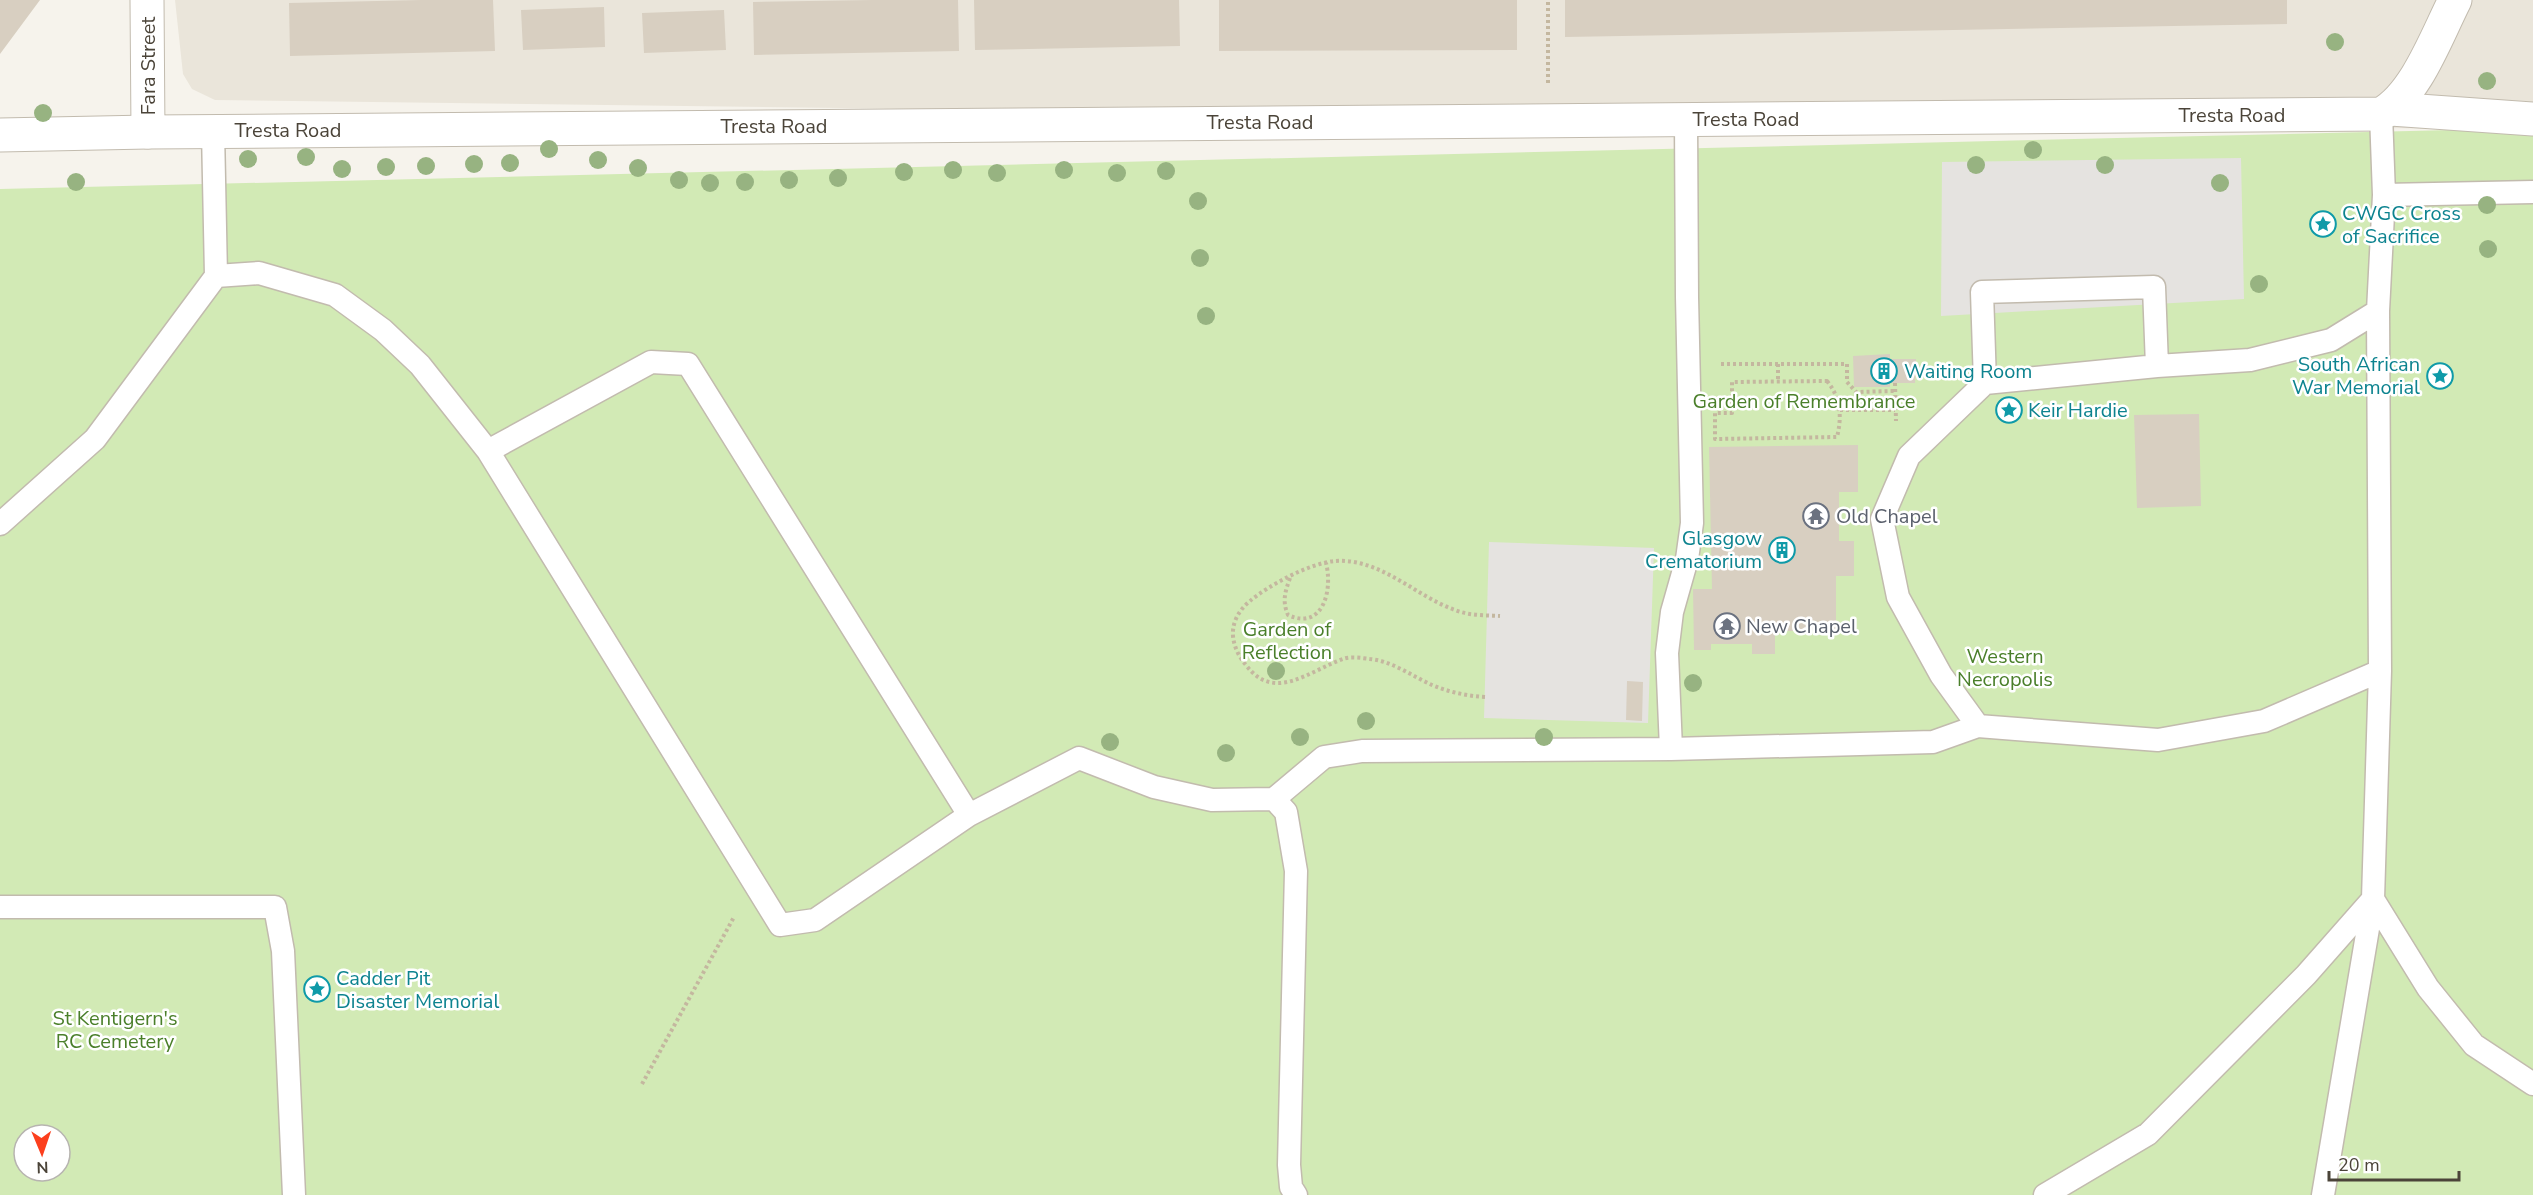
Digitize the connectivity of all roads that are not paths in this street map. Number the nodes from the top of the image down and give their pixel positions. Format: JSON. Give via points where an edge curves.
{"nodes":[{"id":1,"x":147,"y":0,"type":"edge"},
{"id":2,"x":2455,"y":0,"type":"edge"},
{"id":3,"x":2386,"y":112,"type":"junction"},
{"id":4,"x":2533,"y":119,"type":"edge"},
{"id":5,"x":1686,"y":120,"type":"junction"},
{"id":6,"x":213,"y":131,"type":"junction"},
{"id":7,"x":148,"y":132,"type":"junction"},
{"id":8,"x":0,"y":135,"type":"edge"},
{"id":9,"x":2533,"y":192,"type":"edge"},
{"id":10,"x":2384,"y":195,"type":"junction"},
{"id":11,"x":216,"y":276,"type":"junction"},
{"id":12,"x":2378,"y":311,"type":"junction"},
{"id":13,"x":2157,"y":366,"type":"junction"},
{"id":14,"x":1985,"y":383,"type":"junction"},
{"id":15,"x":488,"y":451,"type":"junction"},
{"id":16,"x":0,"y":524,"type":"edge"},
{"id":17,"x":2380,"y":671,"type":"junction"},
{"id":18,"x":1978,"y":726,"type":"junction"},
{"id":19,"x":1671,"y":749,"type":"junction"},
{"id":20,"x":1274,"y":799,"type":"junction"},
{"id":21,"x":969,"y":815,"type":"junction"},
{"id":22,"x":2373,"y":899,"type":"junction"},
{"id":23,"x":0,"y":907,"type":"edge"},
{"id":24,"x":2533,"y":1084,"type":"edge"},
{"id":25,"x":294,"y":1195,"type":"edge"},
{"id":26,"x":1296,"y":1195,"type":"edge"},
{"id":27,"x":2045,"y":1195,"type":"edge"},
{"id":28,"x":2323,"y":1195,"type":"edge"}],
"edges":[{"from":1,"to":7,"type":"street","name":"Fara Street"},
{"from":2,"to":3,"type":"street","via":[[2414,79],[2400,101]]},
{"from":3,"to":4,"type":"street","name":"Tresta Road"},
{"from":3,"to":5,"type":"street","name":"Tresta Road"},
{"from":3,"to":10,"type":"lane"},
{"from":5,"to":6,"type":"street","name":"Tresta Road"},
{"from":5,"to":19,"type":"lane","via":[[1692,524],[1667,653]]},
{"from":6,"to":7,"type":"street","name":"Tresta Road"},
{"from":6,"to":11,"type":"lane"},
{"from":7,"to":8,"type":"street","name":"Tresta Road"},
{"from":9,"to":10,"type":"lane"},
{"from":10,"to":12,"type":"lane"},
{"from":11,"to":15,"type":"lane","via":[[259,273],[335,295],[383,330],[420,365]]},
{"from":11,"to":16,"type":"lane","via":[[95,439]]},
{"from":12,"to":13,"type":"lane","via":[[2331,340],[2250,360]]},
{"from":12,"to":17,"type":"lane"},
{"from":13,"to":14,"type":"lane"},
{"from":13,"to":14,"type":"lane","via":[[2154,286],[1982,292]]},
{"from":14,"to":18,"type":"lane","via":[[1909,456],[1882,519],[1898,597],[1941,675]]},
{"from":15,"to":21,"type":"lane","via":[[651,362],[688,364]]},
{"from":15,"to":21,"type":"lane","via":[[780,925],[815,920]]},
{"from":17,"to":18,"type":"lane","via":[[2264,721],[2158,740]]},
{"from":17,"to":22,"type":"lane"},
{"from":18,"to":19,"type":"lane","via":[[1934,742]]},
{"from":19,"to":20,"type":"lane","via":[[1362,751],[1324,757]]},
{"from":20,"to":21,"type":"lane","via":[[1212,800],[1154,787],[1079,758]]},
{"from":20,"to":26,"type":"lane","via":[[1286,812],[1296,871],[1289,1165],[1291,1188]]},
{"from":22,"to":24,"type":"lane","via":[[2428,988],[2474,1045]]},
{"from":22,"to":27,"type":"lane","via":[[2306,975],[2148,1134]]},
{"from":22,"to":28,"type":"lane"},
{"from":23,"to":25,"type":"lane","via":[[275,907],[283,951]]}]}
